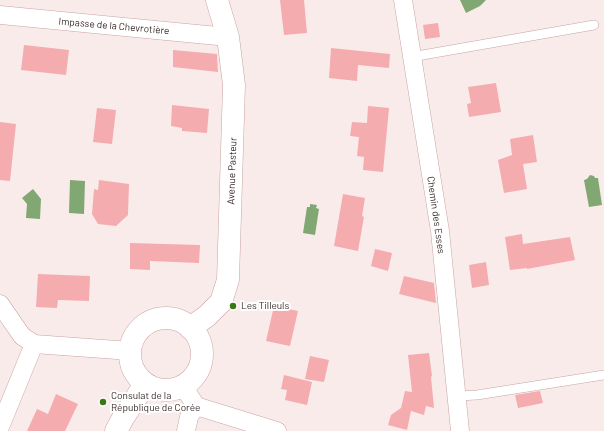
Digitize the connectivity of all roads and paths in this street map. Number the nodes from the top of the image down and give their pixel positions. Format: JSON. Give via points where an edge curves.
{"nodes":[{"id":1,"x":217,"y":0,"type":"edge"},
{"id":2,"x":403,"y":0,"type":"edge"},
{"id":3,"x":0,"y":15,"type":"edge"},
{"id":4,"x":594,"y":25,"type":"dead end"},
{"id":5,"x":228,"y":36,"type":"junction"},
{"id":6,"x":411,"y":57,"type":"junction"},
{"id":7,"x":0,"y":304,"type":"edge"},
{"id":8,"x":190,"y":328,"type":"junction"},
{"id":9,"x":34,"y":344,"type":"junction"},
{"id":10,"x":130,"y":351,"type":"junction"},
{"id":11,"x":604,"y":375,"type":"edge"},
{"id":12,"x":145,"y":384,"type":"junction"},
{"id":13,"x":182,"y":386,"type":"junction"},
{"id":14,"x":457,"y":396,"type":"junction"},
{"id":15,"x":196,"y":406,"type":"junction"},
{"id":16,"x":0,"y":427,"type":"edge"},
{"id":17,"x":116,"y":431,"type":"edge"},
{"id":18,"x":186,"y":431,"type":"edge"},
{"id":19,"x":277,"y":431,"type":"edge"},
{"id":20,"x":460,"y":431,"type":"edge"}],
"edges":[{"from":1,"to":5,"type":"main road","name":"Avenue Pasteur"},
{"from":2,"to":6,"type":"street","name":"Chemin des Esses"},
{"from":3,"to":5,"type":"street","name":"Impasse de la Chevrotière"},
{"from":4,"to":6,"type":"lane"},
{"from":5,"to":8,"type":"main road","name":"Avenue Pasteur","via":[[234,85],[228,280],[221,302]]},
{"from":6,"to":14,"type":"street","name":"Chemin des Esses","via":[[440,231]]},
{"from":7,"to":9,"type":"street","via":[[22,336]]},
{"from":8,"to":10,"type":"main road","via":[[177,320],[155,320],[138,332]]},
{"from":8,"to":13,"type":"main road","via":[[198,338],[202,355],[200,367],[193,379]]},
{"from":9,"to":10,"type":"street"},
{"from":9,"to":16,"type":"street"},
{"from":10,"to":12,"type":"main road","via":[[131,365]]},
{"from":11,"to":14,"type":"lane"},
{"from":12,"to":13,"type":"main road","via":[[169,390]]},
{"from":12,"to":17,"type":"main road"},
{"from":13,"to":15,"type":"street"},
{"from":14,"to":20,"type":"street","name":"Chemin des Esses"},
{"from":15,"to":18,"type":"street","via":[[189,417]]},
{"from":15,"to":19,"type":"street"}]}
